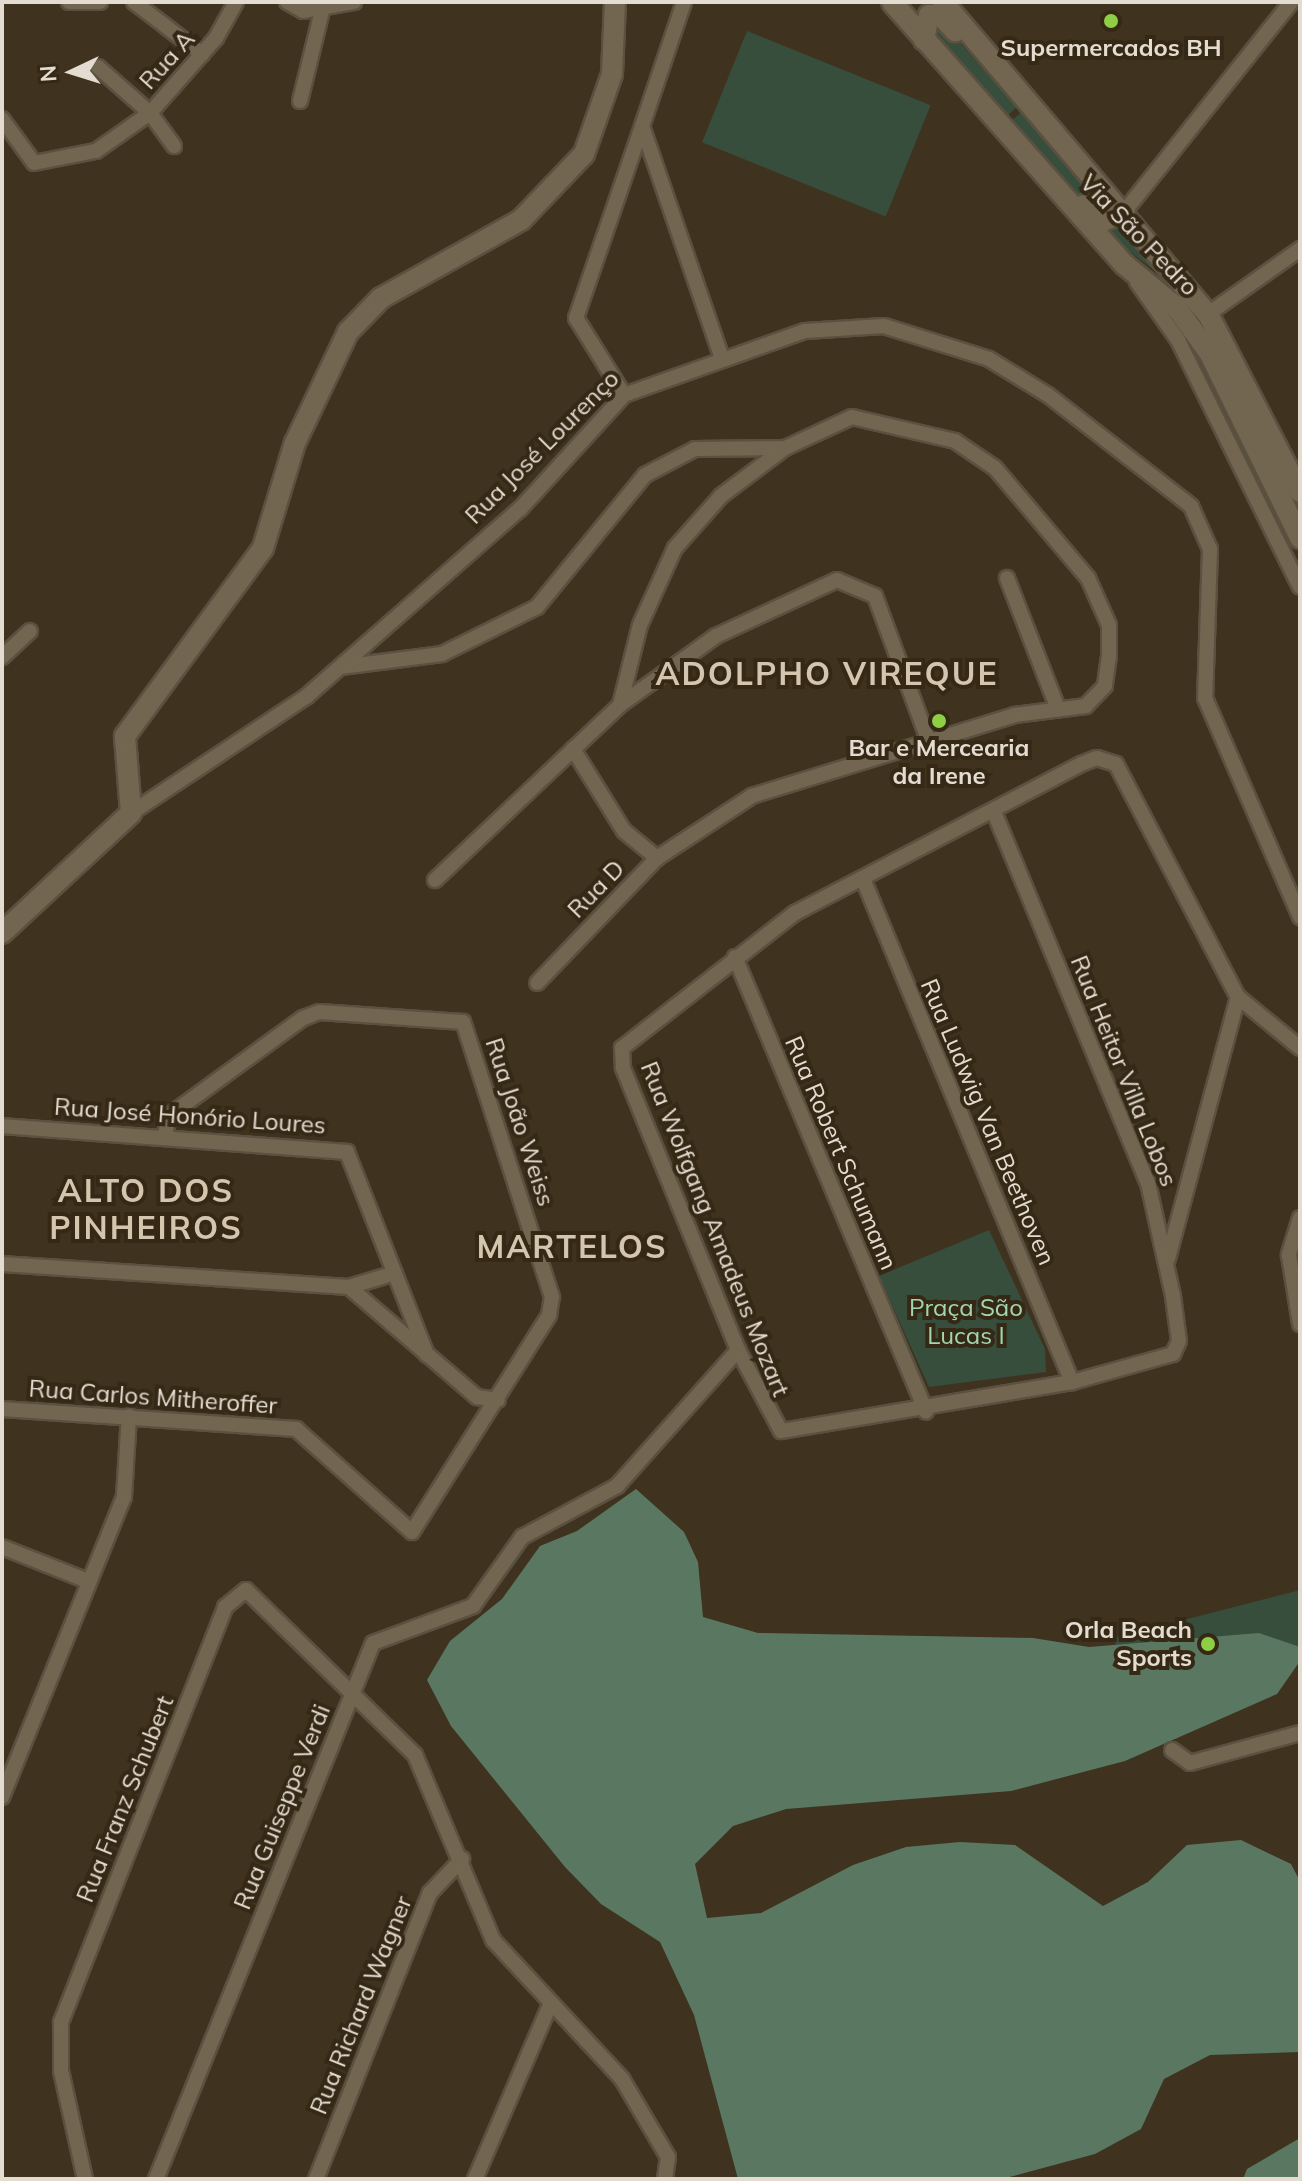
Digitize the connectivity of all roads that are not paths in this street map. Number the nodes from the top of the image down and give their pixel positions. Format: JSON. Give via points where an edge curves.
{"nodes":[{"id":1,"x":69,"y":2,"type":"edge"},
{"id":2,"x":100,"y":2,"type":"edge"},
{"id":3,"x":134,"y":2,"type":"edge"},
{"id":4,"x":236,"y":2,"type":"edge"},
{"id":5,"x":287,"y":2,"type":"edge"},
{"id":6,"x":354,"y":2,"type":"edge"},
{"id":7,"x":615,"y":2,"type":"edge"},
{"id":8,"x":684,"y":2,"type":"edge"},
{"id":9,"x":892,"y":2,"type":"edge"},
{"id":10,"x":943,"y":2,"type":"edge"},
{"id":11,"x":1291,"y":2,"type":"edge"},
{"id":12,"x":322,"y":11,"type":"junction"},
{"id":13,"x":924,"y":40,"type":"junction"},
{"id":14,"x":202,"y":54,"type":"junction"},
{"id":15,"x":98,"y":67,"type":"dead end"},
{"id":16,"x":1016,"y":86,"type":"junction"},
{"id":17,"x":300,"y":101,"type":"dead end"},
{"id":18,"x":150,"y":113,"type":"junction"},
{"id":19,"x":2,"y":119,"type":"edge"},
{"id":20,"x":642,"y":126,"type":"junction"},
{"id":21,"x":174,"y":146,"type":"dead end"},
{"id":22,"x":1020,"y":148,"type":"junction"},
{"id":23,"x":1125,"y":211,"type":"junction"},
{"id":24,"x":1300,"y":249,"type":"edge"},
{"id":25,"x":1125,"y":265,"type":"junction"},
{"id":26,"x":1208,"y":314,"type":"junction"},
{"id":27,"x":721,"y":356,"type":"junction"},
{"id":28,"x":624,"y":395,"type":"junction"},
{"id":29,"x":785,"y":448,"type":"junction"},
{"id":30,"x":1297,"y":478,"type":"edge"},
{"id":31,"x":1300,"y":538,"type":"edge"},
{"id":32,"x":1007,"y":578,"type":"dead end"},
{"id":33,"x":1300,"y":587,"type":"edge"},
{"id":34,"x":30,"y":631,"type":"dead end"},
{"id":35,"x":2,"y":657,"type":"edge"},
{"id":36,"x":340,"y":667,"type":"junction"},
{"id":37,"x":620,"y":705,"type":"junction"},
{"id":38,"x":1058,"y":709,"type":"junction"},
{"id":39,"x":929,"y":742,"type":"junction"},
{"id":40,"x":573,"y":749,"type":"junction"},
{"id":41,"x":994,"y":812,"type":"junction"},
{"id":42,"x":131,"y":813,"type":"junction"},
{"id":43,"x":657,"y":858,"type":"junction"},
{"id":44,"x":863,"y":879,"type":"junction"},
{"id":45,"x":435,"y":880,"type":"dead end"},
{"id":46,"x":1300,"y":917,"type":"edge"},
{"id":47,"x":2,"y":933,"type":"edge"},
{"id":48,"x":735,"y":957,"type":"junction"},
{"id":49,"x":537,"y":983,"type":"dead end"},
{"id":50,"x":1238,"y":997,"type":"junction"},
{"id":51,"x":1300,"y":1048,"type":"edge"},
{"id":52,"x":2,"y":1126,"type":"edge"},
{"id":53,"x":165,"y":1134,"type":"junction"},
{"id":54,"x":1300,"y":1218,"type":"edge"},
{"id":55,"x":1168,"y":1259,"type":"junction"},
{"id":56,"x":2,"y":1264,"type":"edge"},
{"id":57,"x":395,"y":1273,"type":"junction"},
{"id":58,"x":349,"y":1287,"type":"junction"},
{"id":59,"x":410,"y":1313,"type":"junction"},
{"id":60,"x":391,"y":1321,"type":"junction"},
{"id":61,"x":1300,"y":1324,"type":"edge"},
{"id":62,"x":738,"y":1350,"type":"junction"},
{"id":63,"x":1173,"y":1354,"type":"joint"},
{"id":64,"x":427,"y":1355,"type":"junction"},
{"id":65,"x":1072,"y":1382,"type":"junction"},
{"id":66,"x":498,"y":1400,"type":"junction"},
{"id":67,"x":2,"y":1409,"type":"edge"},
{"id":68,"x":926,"y":1411,"type":"junction"},
{"id":69,"x":129,"y":1416,"type":"junction"},
{"id":70,"x":405,"y":1531,"type":"joint"},
{"id":71,"x":2,"y":1547,"type":"edge"},
{"id":72,"x":88,"y":1581,"type":"junction"},
{"id":73,"x":352,"y":1691,"type":"junction"},
{"id":74,"x":1300,"y":1733,"type":"edge"},
{"id":75,"x":1172,"y":1750,"type":"dead end"},
{"id":76,"x":2,"y":1797,"type":"edge"},
{"id":77,"x":462,"y":1859,"type":"junction"},
{"id":78,"x":549,"y":2007,"type":"junction"},
{"id":79,"x":85,"y":2179,"type":"edge"},
{"id":80,"x":156,"y":2179,"type":"edge"},
{"id":81,"x":316,"y":2179,"type":"edge"},
{"id":82,"x":475,"y":2179,"type":"edge"},
{"id":83,"x":665,"y":2179,"type":"edge"}],
"edges":[{"from":1,"to":2,"type":"street"},
{"from":3,"to":14,"type":"street"},
{"from":4,"to":14,"type":"street","name":"Rua A"},
{"from":5,"to":12,"type":"street"},
{"from":6,"to":12,"type":"street"},
{"from":7,"to":42,"type":"main road","via":[[612,74],[584,154],[521,220],[381,298],[348,332],[295,443],[263,548],[125,736]]},
{"from":8,"to":20,"type":"street"},
{"from":9,"to":13,"type":"main road","name":"Via São Pedro"},
{"from":10,"to":16,"type":"main road"},
{"from":11,"to":23,"type":"street"},
{"from":12,"to":17,"type":"street"},
{"from":13,"to":16,"type":"main road","via":[[923,21],[941,16],[1001,81]]},
{"from":13,"to":22,"type":"main road","name":"Via São Pedro"},
{"from":14,"to":18,"type":"street","name":"Rua A"},
{"from":15,"to":18,"type":"street"},
{"from":16,"to":23,"type":"main road"},
{"from":18,"to":19,"type":"street","name":"Rua A","via":[[96,151],[42,164]]},
{"from":18,"to":21,"type":"street"},
{"from":20,"to":27,"type":"street"},
{"from":20,"to":28,"type":"street","via":[[576,318]]},
{"from":22,"to":23,"type":"main road","via":[[1032,149],[1097,219],[1110,222]]},
{"from":22,"to":25,"type":"main road","name":"Via São Pedro"},
{"from":23,"to":26,"type":"main road"},
{"from":24,"to":26,"type":"street"},
{"from":25,"to":31,"type":"main road","name":"Via São Pedro","via":[[1176,307],[1210,354]]},
{"from":25,"to":33,"type":"street","via":[[1178,340]]},
{"from":26,"to":30,"type":"main road"},
{"from":27,"to":28,"type":"street","name":"Rua José Lourenço"},
{"from":27,"to":46,"type":"street","name":"Rua José Lourenço","via":[[838,327],[916,333],[989,359],[1048,395],[1191,506],[1210,549],[1205,698]]},
{"from":28,"to":36,"type":"street","name":"Rua José Lourenço","via":[[520,509]]},
{"from":29,"to":36,"type":"street","via":[[695,449],[645,475],[537,607],[512,623],[442,654]]},
{"from":29,"to":37,"type":"street","via":[[721,496],[675,548],[640,625]]},
{"from":29,"to":38,"type":"street","via":[[830,422],[876,417],[955,441],[995,468],[1088,578],[1109,625],[1105,686],[1086,706]]},
{"from":32,"to":38,"type":"street"},
{"from":34,"to":35,"type":"street"},
{"from":36,"to":42,"type":"street","name":"Rua José Lourenço","via":[[307,696]]},
{"from":37,"to":39,"type":"street","via":[[716,636],[837,580],[875,596]]},
{"from":37,"to":40,"type":"street"},
{"from":38,"to":39,"type":"street"},
{"from":39,"to":43,"type":"street","via":[[752,796]]},
{"from":40,"to":43,"type":"street","name":"Rua D","via":[[624,831]]},
{"from":40,"to":45,"type":"street"},
{"from":41,"to":44,"type":"street","name":"Rua Wolfgang Amadeus Mozart"},
{"from":41,"to":50,"type":"street","name":"Rua Wolfgang Amadeus Mozart","via":[[1081,764],[1097,758],[1116,764]]},
{"from":41,"to":55,"type":"street","name":"Rua Heitor Villa Lobos","via":[[1148,1183]]},
{"from":42,"to":47,"type":"main road","name":"Rua José Lourenço"},
{"from":43,"to":49,"type":"street","name":"Rua D"},
{"from":44,"to":48,"type":"street","name":"Rua Wolfgang Amadeus Mozart","via":[[795,913]]},
{"from":44,"to":65,"type":"street","name":"Rua Ludwig Van Beethoven"},
{"from":48,"to":62,"type":"street","name":"Rua Wolfgang Amadeus Mozart","via":[[622,1048],[621,1057]]},
{"from":48,"to":68,"type":"street","name":"Rua Robert Schumann"},
{"from":50,"to":51,"type":"street","name":"Rua Wolfgang Amadeus Mozart"},
{"from":50,"to":55,"type":"street"},
{"from":52,"to":53,"type":"street","name":"Rua José Honório Loures"},
{"from":53,"to":57,"type":"street","name":"Rua José Honório Loures","via":[[347,1152]]},
{"from":53,"to":66,"type":"street","name":"Rua João Weiss","via":[[170,1115],[303,1018],[319,1012],[463,1022],[552,1297]]},
{"from":54,"to":61,"type":"street","via":[[1289,1255]]},
{"from":55,"to":63,"type":"street","name":"Rua Heitor Villa Lobos","via":[[1179,1341]]},
{"from":56,"to":58,"type":"street"},
{"from":57,"to":58,"type":"street"},
{"from":57,"to":59,"type":"street","name":"Rua José Honório Loures"},
{"from":58,"to":60,"type":"street"},
{"from":59,"to":60,"type":"street"},
{"from":59,"to":64,"type":"street","name":"Rua José Honório Loures"},
{"from":60,"to":64,"type":"street"},
{"from":62,"to":68,"type":"street","name":"Rua Wolfgang Amadeus Mozart","via":[[781,1431]]},
{"from":62,"to":73,"type":"street","via":[[617,1486],[522,1537],[473,1606],[373,1643]]},
{"from":63,"to":65,"type":"street","name":"Rua Wolfgang Amadeus Mozart"},
{"from":64,"to":66,"type":"street","via":[[477,1397]]},
{"from":65,"to":68,"type":"street","name":"Rua Wolfgang Amadeus Mozart"},
{"from":66,"to":70,"type":"street","name":"Rua João Weiss","via":[[417,1527]]},
{"from":67,"to":69,"type":"street","name":"Rua Carlos Mitheroffer"},
{"from":69,"to":70,"type":"street","name":"Rua Carlos Mitheroffer","via":[[296,1429]]},
{"from":69,"to":72,"type":"street","via":[[124,1497]]},
{"from":71,"to":72,"type":"street"},
{"from":72,"to":76,"type":"street"},
{"from":73,"to":77,"type":"street","name":"Rua Guiseppe Verdi","via":[[415,1755]]},
{"from":73,"to":79,"type":"street","name":"Rua Franz Schubert","via":[[258,1595],[233,1593],[61,2022],[61,2071]]},
{"from":73,"to":80,"type":"street","name":"Rua Guiseppe Verdi"},
{"from":74,"to":75,"type":"street","via":[[1190,1763]]},
{"from":77,"to":78,"type":"street","name":"Rua Guiseppe Verdi","via":[[493,1940]]},
{"from":77,"to":81,"type":"street","name":"Rua Richard Wagner","via":[[430,1893]]},
{"from":78,"to":82,"type":"street"},
{"from":78,"to":83,"type":"street","name":"Rua Guiseppe Verdi","via":[[622,2079],[668,2157]]}]}
